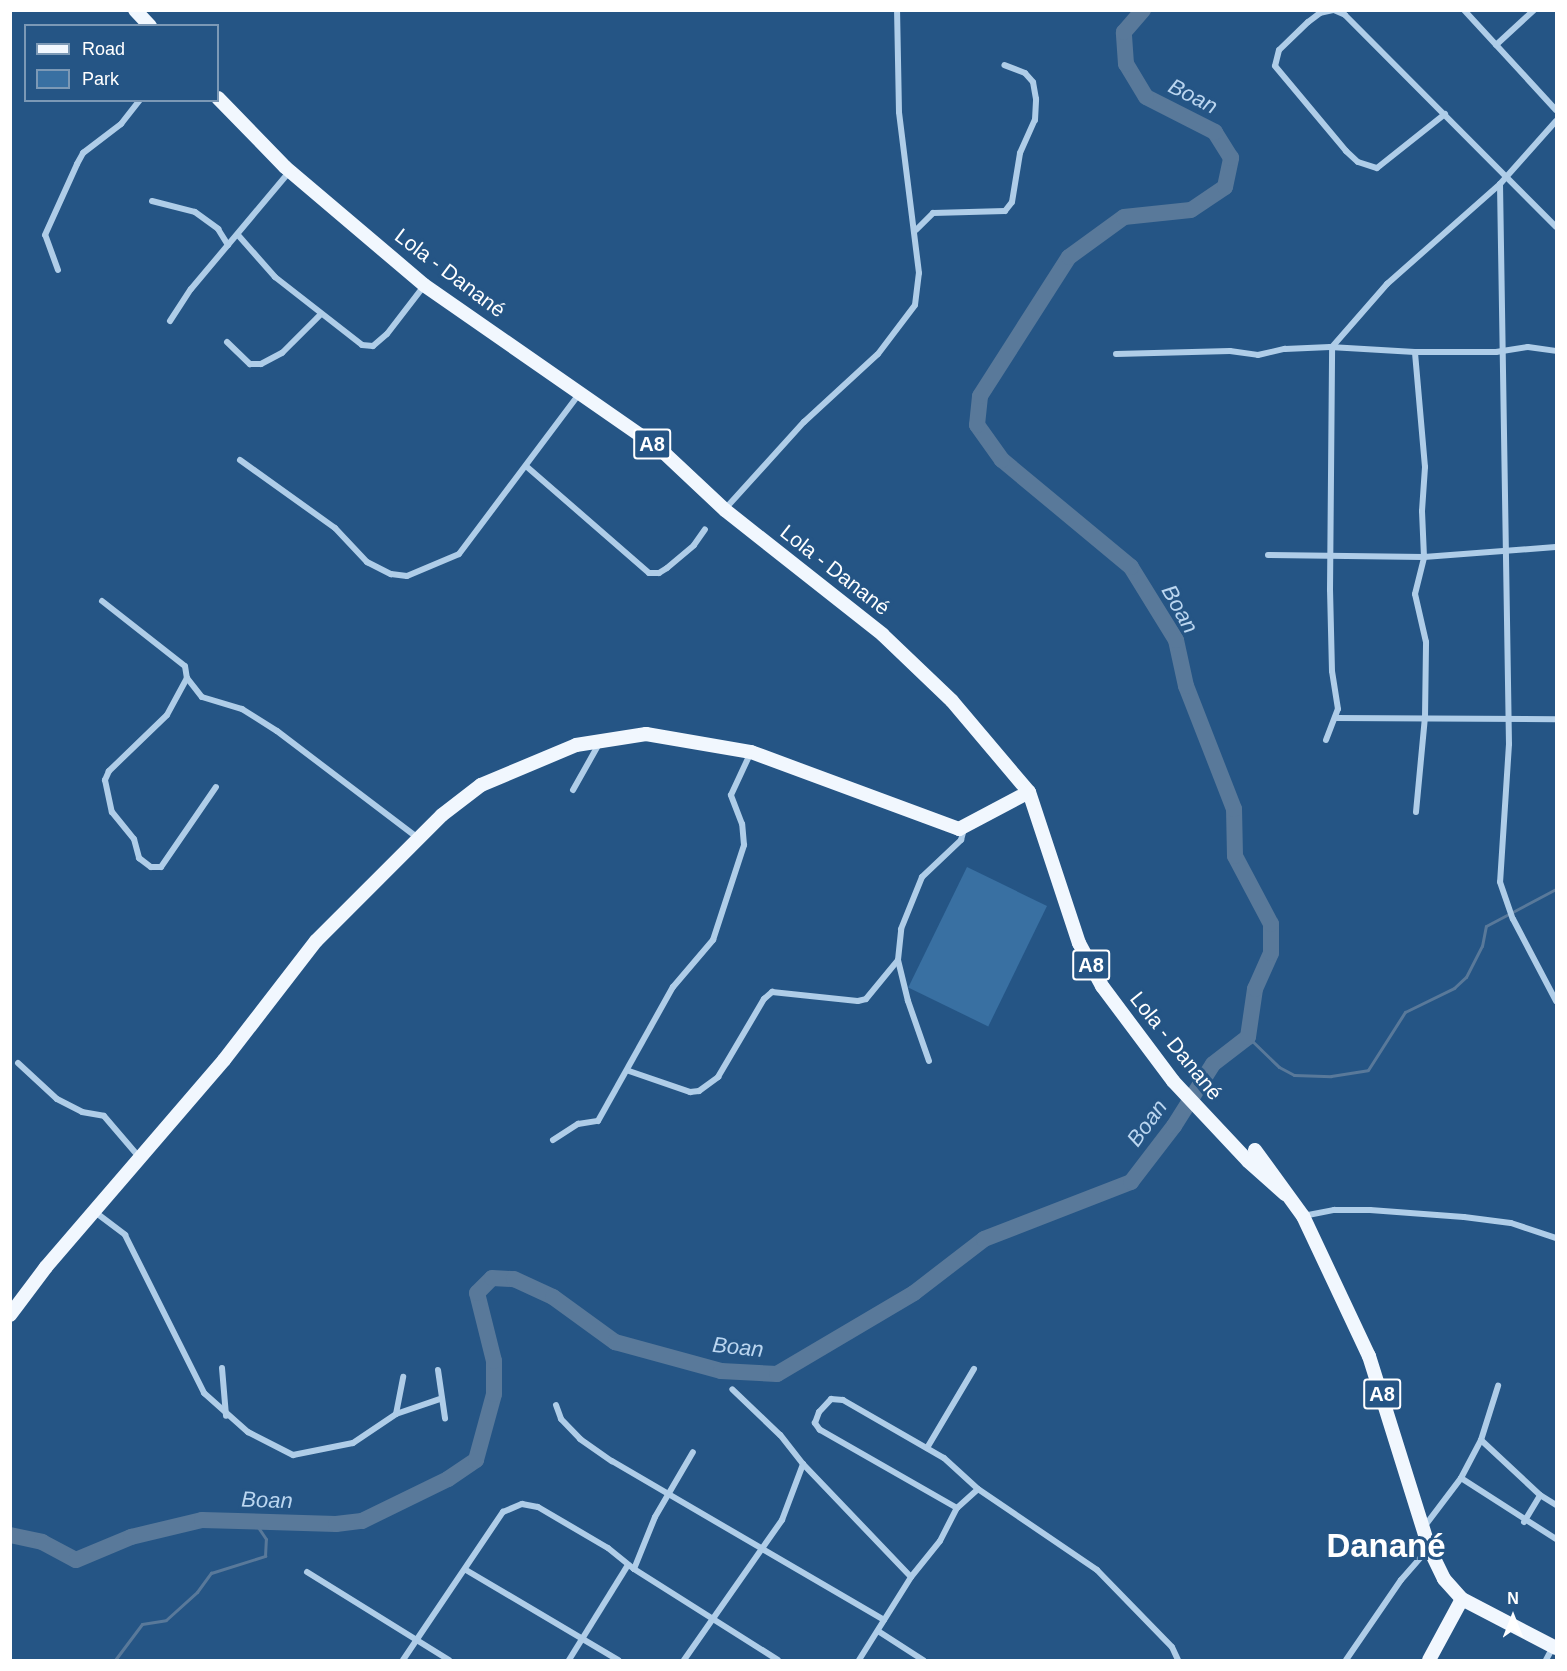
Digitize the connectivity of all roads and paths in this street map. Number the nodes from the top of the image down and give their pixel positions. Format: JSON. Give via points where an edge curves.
{"nodes":[{"id":1,"x":135,"y":10,"type":"edge"},
{"id":2,"x":897,"y":10,"type":"edge"},
{"id":3,"x":1333,"y":10,"type":"edge"},
{"id":4,"x":1464,"y":10,"type":"edge"},
{"id":5,"x":1534,"y":10,"type":"edge"},
{"id":6,"x":148,"y":24,"type":"edge"},
{"id":7,"x":1496,"y":45,"type":"junction"},
{"id":8,"x":1004,"y":65,"type":"dead end"},
{"id":9,"x":219,"y":99,"type":"edge"},
{"id":10,"x":138,"y":102,"type":"edge"},
{"id":11,"x":1557,"y":110,"type":"edge"},
{"id":12,"x":1444,"y":114,"type":"junction"},
{"id":13,"x":1557,"y":121,"type":"edge"},
{"id":14,"x":290,"y":171,"type":"junction"},
{"id":15,"x":1502,"y":181,"type":"junction"},
{"id":16,"x":152,"y":201,"type":"dead end"},
{"id":17,"x":1557,"y":228,"type":"edge"},
{"id":18,"x":915,"y":230,"type":"junction"},
{"id":19,"x":238,"y":235,"type":"junction"},
{"id":20,"x":228,"y":245,"type":"junction"},
{"id":21,"x":58,"y":270,"type":"dead end"},
{"id":22,"x":424,"y":285,"type":"junction"},
{"id":23,"x":321,"y":314,"type":"junction"},
{"id":24,"x":170,"y":321,"type":"dead end"},
{"id":25,"x":227,"y":342,"type":"dead end"},
{"id":26,"x":1332,"y":347,"type":"junction"},
{"id":27,"x":1504,"y":349,"type":"junction"},
{"id":28,"x":1557,"y":351,"type":"edge"},
{"id":29,"x":1415,"y":352,"type":"junction"},
{"id":30,"x":1116,"y":354,"type":"dead end"},
{"id":31,"x":579,"y":393,"type":"junction"},
{"id":32,"x":240,"y":460,"type":"dead end"},
{"id":33,"x":526,"y":466,"type":"junction"},
{"id":34,"x":725,"y":510,"type":"junction"},
{"id":35,"x":705,"y":529,"type":"dead end"},
{"id":36,"x":1557,"y":547,"type":"edge"},
{"id":37,"x":1506,"y":552,"type":"junction"},
{"id":38,"x":1333,"y":554,"type":"junction"},
{"id":39,"x":1268,"y":555,"type":"dead end"},
{"id":40,"x":1424,"y":557,"type":"junction"},
{"id":41,"x":102,"y":601,"type":"dead end"},
{"id":42,"x":187,"y":678,"type":"junction"},
{"id":43,"x":1425,"y":717,"type":"junction"},
{"id":44,"x":1335,"y":718,"type":"junction"},
{"id":45,"x":1506,"y":719,"type":"junction"},
{"id":46,"x":1557,"y":719,"type":"edge"},
{"id":47,"x":601,"y":739,"type":"junction"},
{"id":48,"x":1326,"y":740,"type":"dead end"},
{"id":49,"x":751,"y":752,"type":"junction"},
{"id":50,"x":216,"y":787,"type":"dead end"},
{"id":51,"x":573,"y":790,"type":"dead end"},
{"id":52,"x":1029,"y":792,"type":"junction"},
{"id":53,"x":1416,"y":813,"type":"dead end"},
{"id":54,"x":964,"y":829,"type":"junction"},
{"id":55,"x":418,"y":838,"type":"junction"},
{"id":56,"x":898,"y":960,"type":"junction"},
{"id":57,"x":1557,"y":1001,"type":"edge"},
{"id":58,"x":929,"y":1061,"type":"dead end"},
{"id":59,"x":18,"y":1063,"type":"dead end"},
{"id":60,"x":629,"y":1071,"type":"junction"},
{"id":61,"x":553,"y":1140,"type":"dead end"},
{"id":62,"x":1256,"y":1149,"type":"dead end"},
{"id":63,"x":141,"y":1160,"type":"junction"},
{"id":64,"x":1285,"y":1194,"type":"junction"},
{"id":65,"x":96,"y":1212,"type":"junction"},
{"id":66,"x":1303,"y":1216,"type":"junction"},
{"id":67,"x":1557,"y":1238,"type":"edge"},
{"id":68,"x":10,"y":1315,"type":"edge"},
{"id":69,"x":222,"y":1368,"type":"dead end"},
{"id":70,"x":974,"y":1369,"type":"dead end"},
{"id":71,"x":438,"y":1370,"type":"dead end"},
{"id":72,"x":403,"y":1377,"type":"dead end"},
{"id":73,"x":1498,"y":1386,"type":"dead end"},
{"id":74,"x":732,"y":1389,"type":"dead end"},
{"id":75,"x":440,"y":1399,"type":"junction"},
{"id":76,"x":556,"y":1405,"type":"dead end"},
{"id":77,"x":396,"y":1414,"type":"junction"},
{"id":78,"x":226,"y":1416,"type":"junction"},
{"id":79,"x":445,"y":1418,"type":"dead end"},
{"id":80,"x":1481,"y":1440,"type":"junction"},
{"id":81,"x":927,"y":1448,"type":"junction"},
{"id":82,"x":693,"y":1452,"type":"dead end"},
{"id":83,"x":803,"y":1464,"type":"junction"},
{"id":84,"x":1461,"y":1478,"type":"junction"},
{"id":85,"x":978,"y":1489,"type":"junction"},
{"id":86,"x":1540,"y":1495,"type":"junction"},
{"id":87,"x":667,"y":1496,"type":"junction"},
{"id":88,"x":1557,"y":1505,"type":"edge"},
{"id":89,"x":957,"y":1508,"type":"junction"},
{"id":90,"x":1524,"y":1522,"type":"junction"},
{"id":91,"x":1424,"y":1528,"type":"junction"},
{"id":92,"x":1557,"y":1539,"type":"edge"},
{"id":93,"x":1429,"y":1548,"type":"junction"},
{"id":94,"x":760,"y":1549,"type":"junction"},
{"id":95,"x":631,"y":1567,"type":"junction"},
{"id":96,"x":466,"y":1570,"type":"junction"},
{"id":97,"x":307,"y":1572,"type":"dead end"},
{"id":98,"x":910,"y":1577,"type":"junction"},
{"id":99,"x":1462,"y":1599,"type":"junction"},
{"id":100,"x":711,"y":1618,"type":"junction"},
{"id":101,"x":884,"y":1620,"type":"junction"},
{"id":102,"x":878,"y":1631,"type":"junction"},
{"id":103,"x":582,"y":1638,"type":"junction"},
{"id":104,"x":416,"y":1640,"type":"junction"},
{"id":105,"x":1556,"y":1645,"type":"edge"},
{"id":106,"x":1349,"y":1659,"type":"edge"},
{"id":107,"x":403,"y":1660,"type":"edge"},
{"id":108,"x":449,"y":1660,"type":"edge"},
{"id":109,"x":568,"y":1660,"type":"edge"},
{"id":110,"x":618,"y":1660,"type":"edge"},
{"id":111,"x":684,"y":1660,"type":"edge"},
{"id":112,"x":778,"y":1660,"type":"edge"},
{"id":113,"x":859,"y":1660,"type":"edge"},
{"id":114,"x":923,"y":1660,"type":"edge"},
{"id":115,"x":1178,"y":1660,"type":"edge"},
{"id":116,"x":1430,"y":1660,"type":"edge"},
{"id":117,"x":1546,"y":1660,"type":"edge"}],
"edges":[{"from":1,"to":6,"type":"main road"},
{"from":2,"to":18,"type":"street","via":[[899,112]]},
{"from":3,"to":12,"type":"street","via":[[1345,15]]},
{"from":3,"to":12,"type":"street","via":[[1320,13],[1279,50],[1275,66],[1346,151],[1358,162],[1377,168]]},
{"from":4,"to":7,"type":"street"},
{"from":5,"to":7,"type":"street"},
{"from":7,"to":11,"type":"street"},
{"from":8,"to":18,"type":"street","via":[[1025,73],[1033,82],[1036,99],[1035,120],[1020,153],[1012,202],[1005,212],[933,213]]},
{"from":9,"to":14,"type":"main road","name":"Lola - Danané","number":"A8"},
{"from":10,"to":21,"type":"street","via":[[121,124],[83,153],[77,164],[45,235]]},
{"from":12,"to":15,"type":"street"},
{"from":13,"to":15,"type":"street"},
{"from":14,"to":19,"type":"street"},
{"from":14,"to":22,"type":"main road","name":"Lola - Danané","number":"A8"},
{"from":15,"to":17,"type":"street"},
{"from":15,"to":26,"type":"street","via":[[1387,284]]},
{"from":15,"to":27,"type":"street"},
{"from":16,"to":20,"type":"street","via":[[195,212],[218,229]]},
{"from":18,"to":34,"type":"street","via":[[919,289],[911,314],[878,354],[756,472]]},
{"from":19,"to":20,"type":"street"},
{"from":19,"to":23,"type":"street","via":[[275,277]]},
{"from":20,"to":24,"type":"street"},
{"from":22,"to":23,"type":"street","via":[[387,334],[373,346],[358,343]]},
{"from":22,"to":31,"type":"main road","name":"Lola - Danané","number":"A8"},
{"from":23,"to":25,"type":"street","via":[[282,353],[261,364],[250,364]]},
{"from":26,"to":29,"type":"street"},
{"from":26,"to":30,"type":"street","via":[[1285,349],[1258,355],[1230,351]]},
{"from":26,"to":38,"type":"street","via":[[1329,487]]},
{"from":27,"to":28,"type":"street"},
{"from":27,"to":29,"type":"street"},
{"from":27,"to":37,"type":"street"},
{"from":29,"to":40,"type":"street","via":[[1425,467]]},
{"from":31,"to":33,"type":"street"},
{"from":31,"to":34,"type":"main road","name":"Lola - Danané","number":"A8","via":[[660,449]]},
{"from":32,"to":33,"type":"street","via":[[335,528],[367,562],[390,574],[407,576],[459,554]]},
{"from":33,"to":35,"type":"street","via":[[649,573],[667,568],[694,545]]},
{"from":34,"to":52,"type":"main road","name":"Lola - Danané","number":"A8","via":[[883,635],[952,701]]},
{"from":36,"to":37,"type":"street"},
{"from":37,"to":40,"type":"street"},
{"from":37,"to":45,"type":"street"},
{"from":38,"to":39,"type":"street"},
{"from":38,"to":40,"type":"street"},
{"from":38,"to":44,"type":"street","via":[[1330,590],[1332,671],[1338,700]]},
{"from":40,"to":43,"type":"street","via":[[1415,594],[1426,642]]},
{"from":41,"to":42,"type":"street","via":[[185,666]]},
{"from":42,"to":50,"type":"street","via":[[167,715],[109,771],[105,780],[112,812],[134,839],[139,858],[151,867],[161,867]]},
{"from":42,"to":55,"type":"street","via":[[207,700],[242,709],[277,731]]},
{"from":43,"to":44,"type":"street"},
{"from":43,"to":45,"type":"street"},
{"from":43,"to":53,"type":"street"},
{"from":44,"to":48,"type":"street"},
{"from":45,"to":46,"type":"street"},
{"from":45,"to":57,"type":"street","via":[[1509,774],[1500,882],[1527,948]]},
{"from":47,"to":49,"type":"main road","via":[[646,734]]},
{"from":47,"to":51,"type":"street"},
{"from":47,"to":55,"type":"main road","via":[[576,745],[482,784]]},
{"from":49,"to":54,"type":"main road"},
{"from":49,"to":60,"type":"street","via":[[731,795],[742,824],[744,845],[713,940],[673,987]]},
{"from":52,"to":54,"type":"main road"},
{"from":52,"to":64,"type":"main road","name":"Lola - Danané","number":"A8","via":[[1079,943],[1102,986],[1173,1081]]},
{"from":54,"to":56,"type":"street","via":[[961,840],[930,867],[916,888],[900,929]]},
{"from":55,"to":63,"type":"main road","via":[[303,956]]},
{"from":56,"to":58,"type":"street"},
{"from":56,"to":60,"type":"street","via":[[866,999],[772,992],[718,1077],[699,1091],[690,1092]]},
{"from":59,"to":63,"type":"street","via":[[57,1099],[82,1112],[104,1116]]},
{"from":60,"to":61,"type":"street","via":[[598,1121],[578,1124]]},
{"from":62,"to":64,"type":"main road","name":"Lola - Danané","number":"A8"},
{"from":63,"to":65,"type":"main road"},
{"from":64,"to":66,"type":"main road","name":"Lola - Danané","number":"A8"},
{"from":65,"to":68,"type":"main road"},
{"from":65,"to":78,"type":"street","via":[[125,1235],[204,1393]]},
{"from":66,"to":67,"type":"street","via":[[1334,1210],[1370,1210],[1464,1217],[1511,1222]]},
{"from":66,"to":91,"type":"main road","name":"Lola - Danané","number":"A8","via":[[1369,1356]]},
{"from":69,"to":78,"type":"street"},
{"from":70,"to":81,"type":"street"},
{"from":71,"to":75,"type":"street"},
{"from":72,"to":77,"type":"street"},
{"from":73,"to":80,"type":"street"},
{"from":74,"to":83,"type":"street","via":[[780,1435]]},
{"from":75,"to":77,"type":"street"},
{"from":75,"to":79,"type":"street"},
{"from":76,"to":87,"type":"street","via":[[561,1419],[580,1439]]},
{"from":77,"to":78,"type":"street","via":[[353,1443],[293,1455]]},
{"from":80,"to":84,"type":"street"},
{"from":80,"to":86,"type":"street"},
{"from":81,"to":85,"type":"street"},
{"from":81,"to":89,"type":"street","via":[[838,1398],[827,1401],[816,1419],[820,1430]]},
{"from":82,"to":87,"type":"street"},
{"from":83,"to":94,"type":"street","via":[[782,1520]]},
{"from":83,"to":98,"type":"street"},
{"from":84,"to":90,"type":"street"},
{"from":84,"to":91,"type":"street"},
{"from":85,"to":89,"type":"street"},
{"from":85,"to":115,"type":"street","via":[[1097,1570],[1172,1647]]},
{"from":86,"to":88,"type":"street"},
{"from":86,"to":90,"type":"street"},
{"from":87,"to":94,"type":"street"},
{"from":87,"to":95,"type":"street"},
{"from":89,"to":98,"type":"street","via":[[926,1562]]},
{"from":90,"to":92,"type":"street"},
{"from":91,"to":93,"type":"main road","name":"Lola - Danané","number":"A8"},
{"from":93,"to":99,"type":"main road","name":"Lola - Danané","number":"A8","via":[[1444,1579]]},
{"from":93,"to":106,"type":"street","via":[[1401,1580]]},
{"from":94,"to":100,"type":"street"},
{"from":94,"to":101,"type":"street"},
{"from":95,"to":96,"type":"street","via":[[608,1548],[538,1507],[522,1504],[503,1512]]},
{"from":95,"to":100,"type":"street"},
{"from":95,"to":103,"type":"street"},
{"from":96,"to":103,"type":"street"},
{"from":96,"to":104,"type":"street"},
{"from":97,"to":104,"type":"street"},
{"from":98,"to":101,"type":"street"},
{"from":99,"to":105,"type":"main road","number":"A8"},
{"from":99,"to":116,"type":"main road"},
{"from":100,"to":111,"type":"street"},
{"from":100,"to":112,"type":"street"},
{"from":101,"to":102,"type":"street"},
{"from":102,"to":113,"type":"street"},
{"from":102,"to":114,"type":"street"},
{"from":103,"to":109,"type":"street"},
{"from":103,"to":110,"type":"street"},
{"from":104,"to":107,"type":"street"},
{"from":104,"to":108,"type":"street"},
{"from":105,"to":117,"type":"street"}]}
